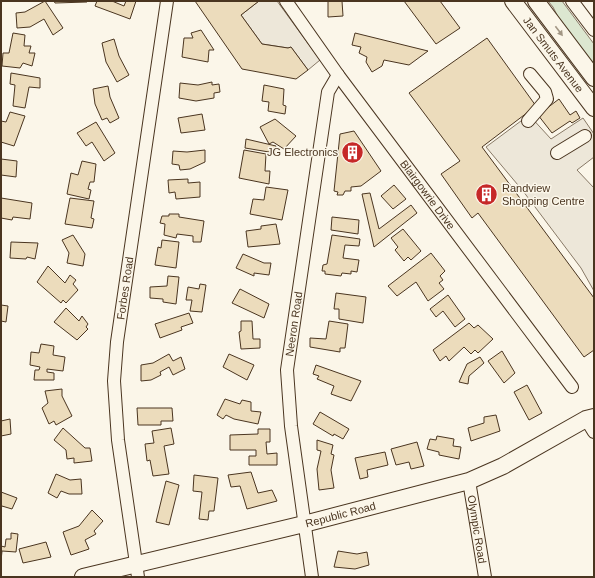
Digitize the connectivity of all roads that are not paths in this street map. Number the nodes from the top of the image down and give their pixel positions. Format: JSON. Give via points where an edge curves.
{"nodes":[{"id":1,"x":167,"y":1,"type":"edge"},
{"id":2,"x":286,"y":1,"type":"edge"},
{"id":3,"x":513,"y":1,"type":"edge"},
{"id":4,"x":536,"y":1,"type":"edge"},
{"id":5,"x":572,"y":1,"type":"edge"},
{"id":6,"x":590,"y":15,"type":"edge"},
{"id":7,"x":594,"y":30,"type":"edge"},
{"id":8,"x":530,"y":74,"type":"dead end"},
{"id":9,"x":338,"y":75,"type":"junction"},
{"id":10,"x":594,"y":78,"type":"edge"},
{"id":11,"x":594,"y":108,"type":"edge"},
{"id":12,"x":528,"y":120,"type":"dead end"},
{"id":13,"x":585,"y":136,"type":"dead end"},
{"id":14,"x":557,"y":153,"type":"dead end"},
{"id":15,"x":572,"y":387,"type":"dead end"},
{"id":16,"x":592,"y":419,"type":"edge"},
{"id":17,"x":469,"y":481,"type":"junction"},
{"id":18,"x":304,"y":524,"type":"junction"},
{"id":19,"x":137,"y":571,"type":"edge"},
{"id":20,"x":83,"y":577,"type":"edge"},
{"id":21,"x":312,"y":577,"type":"edge"},
{"id":22,"x":484,"y":577,"type":"edge"}],
"edges":[{"from":1,"to":19,"type":"street","name":"Forbes Road","via":[[117,342],[114,381],[118,440]]},
{"from":2,"to":9,"type":"street","name":"Blairgowrie Drive"},
{"from":3,"to":11,"type":"main road","name":"Jan Smuts Avenue"},
{"from":4,"to":10,"type":"main road","name":"Jan Smuts Avenue","one_way":true},
{"from":5,"to":6,"type":"street"},
{"from":6,"to":7,"type":"street"},
{"from":8,"to":12,"type":"street","via":[[545,92],[547,99]]},
{"from":9,"to":15,"type":"street","name":"Blairgowrie Drive"},
{"from":9,"to":18,"type":"street","name":"Neeron Road","via":[[328,92],[287,370],[291,426]]},
{"from":13,"to":14,"type":"street"},
{"from":16,"to":17,"type":"main road","name":"Republic Road"},
{"from":17,"to":18,"type":"main road","name":"Republic Road"},
{"from":17,"to":22,"type":"street","name":"Olympic Road"},
{"from":18,"to":19,"type":"main road","name":"Republic Road"},
{"from":18,"to":21,"type":"street","name":"Neeron Road"},
{"from":19,"to":20,"type":"main road","name":"Republic Road"}]}
